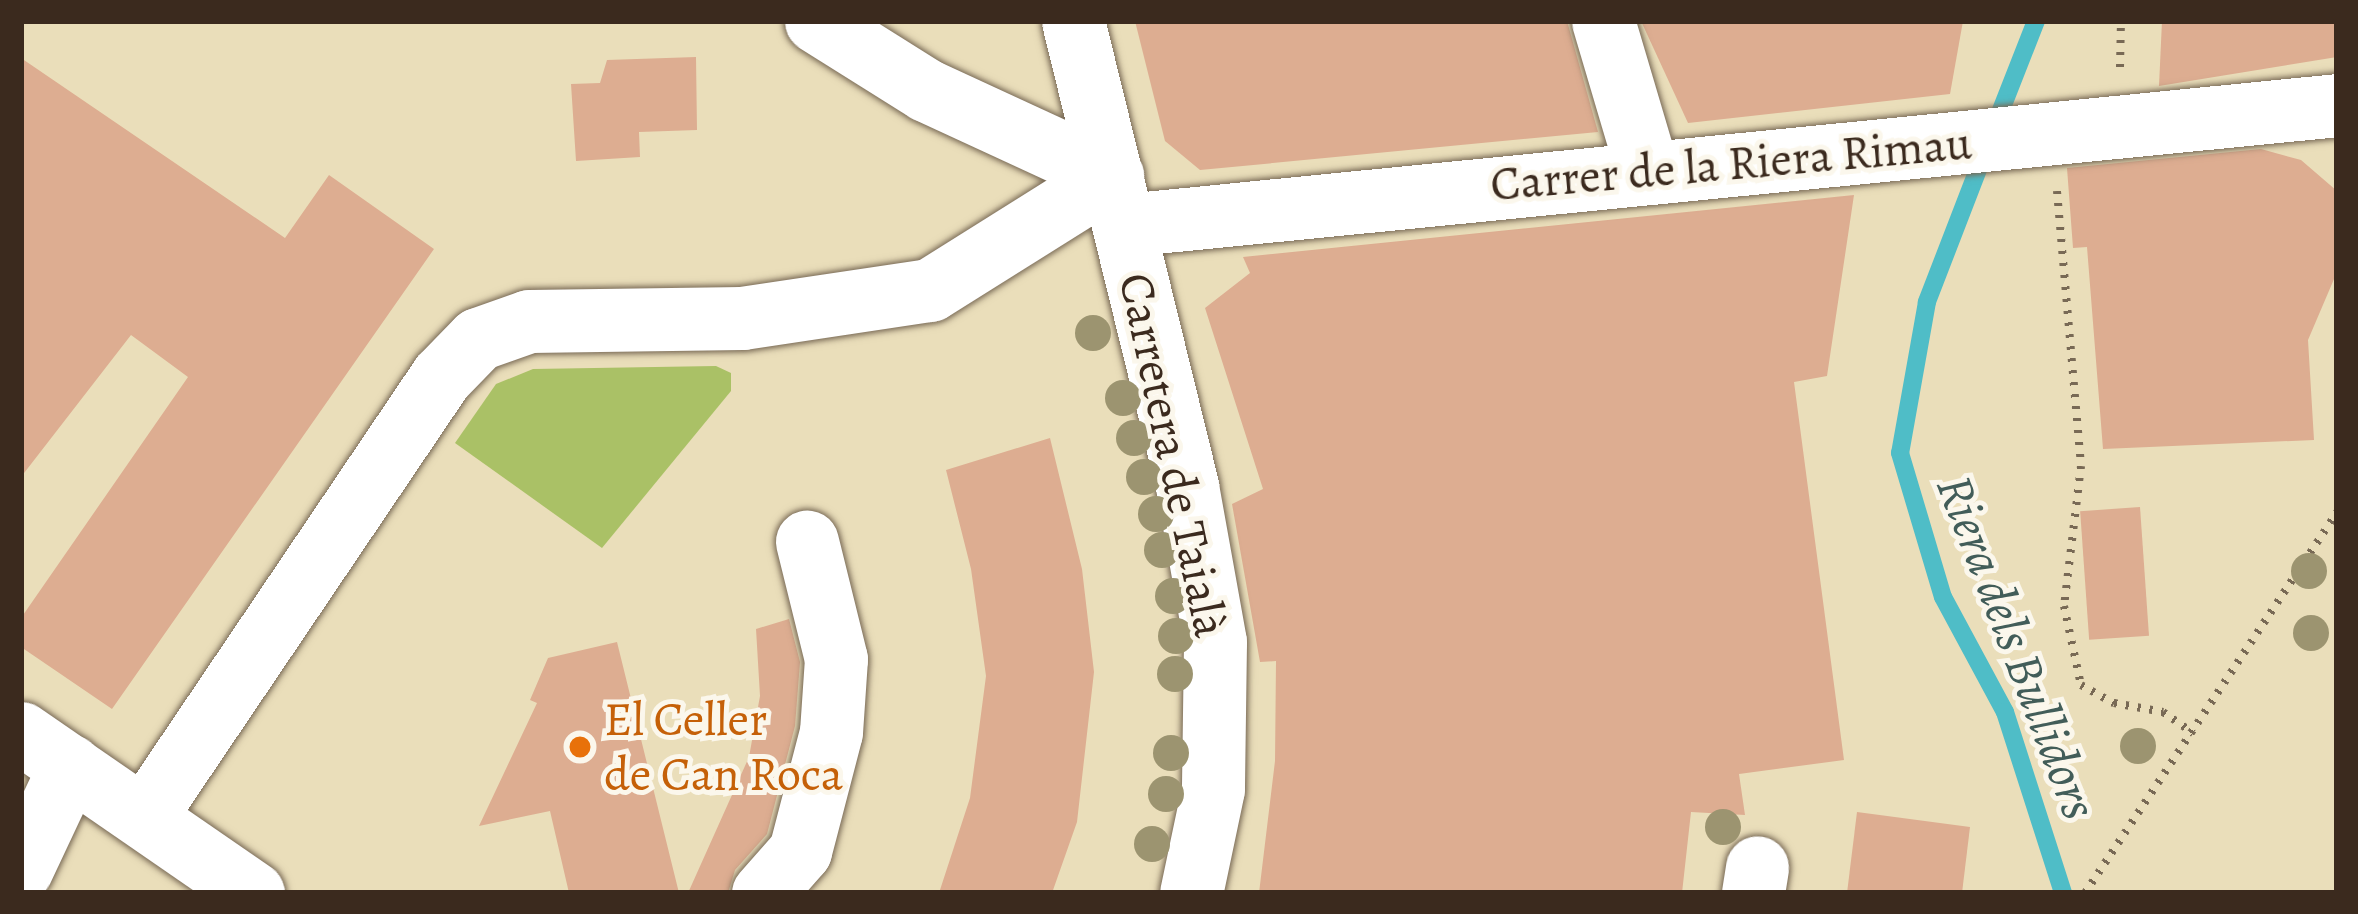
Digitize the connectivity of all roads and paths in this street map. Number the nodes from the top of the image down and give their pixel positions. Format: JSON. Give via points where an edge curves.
{"nodes":[{"id":1,"x":816,"y":21,"type":"edge"},
{"id":2,"x":1073,"y":21,"type":"edge"},
{"id":3,"x":1603,"y":21,"type":"edge"},
{"id":4,"x":2337,"y":105,"type":"edge"},
{"id":5,"x":2081,"y":129,"type":"junction"},
{"id":6,"x":1647,"y":170,"type":"junction"},
{"id":7,"x":1118,"y":201,"type":"junction"},
{"id":8,"x":2337,"y":512,"type":"edge"},
{"id":9,"x":807,"y":542,"type":"dead end"},
{"id":10,"x":2193,"y":733,"type":"junction"},
{"id":11,"x":46,"y":750,"type":"edge"},
{"id":12,"x":144,"y":817,"type":"junction"},
{"id":13,"x":21,"y":870,"type":"edge"},
{"id":14,"x":253,"y":893,"type":"edge"},
{"id":15,"x":763,"y":893,"type":"edge"},
{"id":16,"x":1190,"y":893,"type":"edge"},
{"id":17,"x":2085,"y":893,"type":"edge"}],
"edges":[{"from":1,"to":7,"type":"street"},
{"from":2,"to":7,"type":"street","name":"Carretera de Taialà"},
{"from":3,"to":6,"type":"street"},
{"from":4,"to":5,"type":"street","name":"Carrer de la Riera Rimau"},
{"from":5,"to":6,"type":"street","name":"Carrer de la Riera Rimau"},
{"from":5,"to":10,"type":"path","via":[[2055,165],[2081,466],[2064,607],[2080,685],[2114,703],[2163,712]]},
{"from":6,"to":7,"type":"street","name":"Carrer de la Riera Rimau"},
{"from":7,"to":12,"type":"street","via":[[930,290],[742,318],[529,321],[478,339],[448,366]]},
{"from":7,"to":16,"type":"street","name":"Carretera de Taialà","via":[[1187,486],[1215,642],[1213,789]]},
{"from":8,"to":10,"type":"path"},
{"from":9,"to":15,"type":"street","via":[[836,658],[831,732],[800,850]]},
{"from":10,"to":17,"type":"path"},
{"from":11,"to":12,"type":"street"},
{"from":11,"to":13,"type":"street"},
{"from":12,"to":14,"type":"street"}]}
